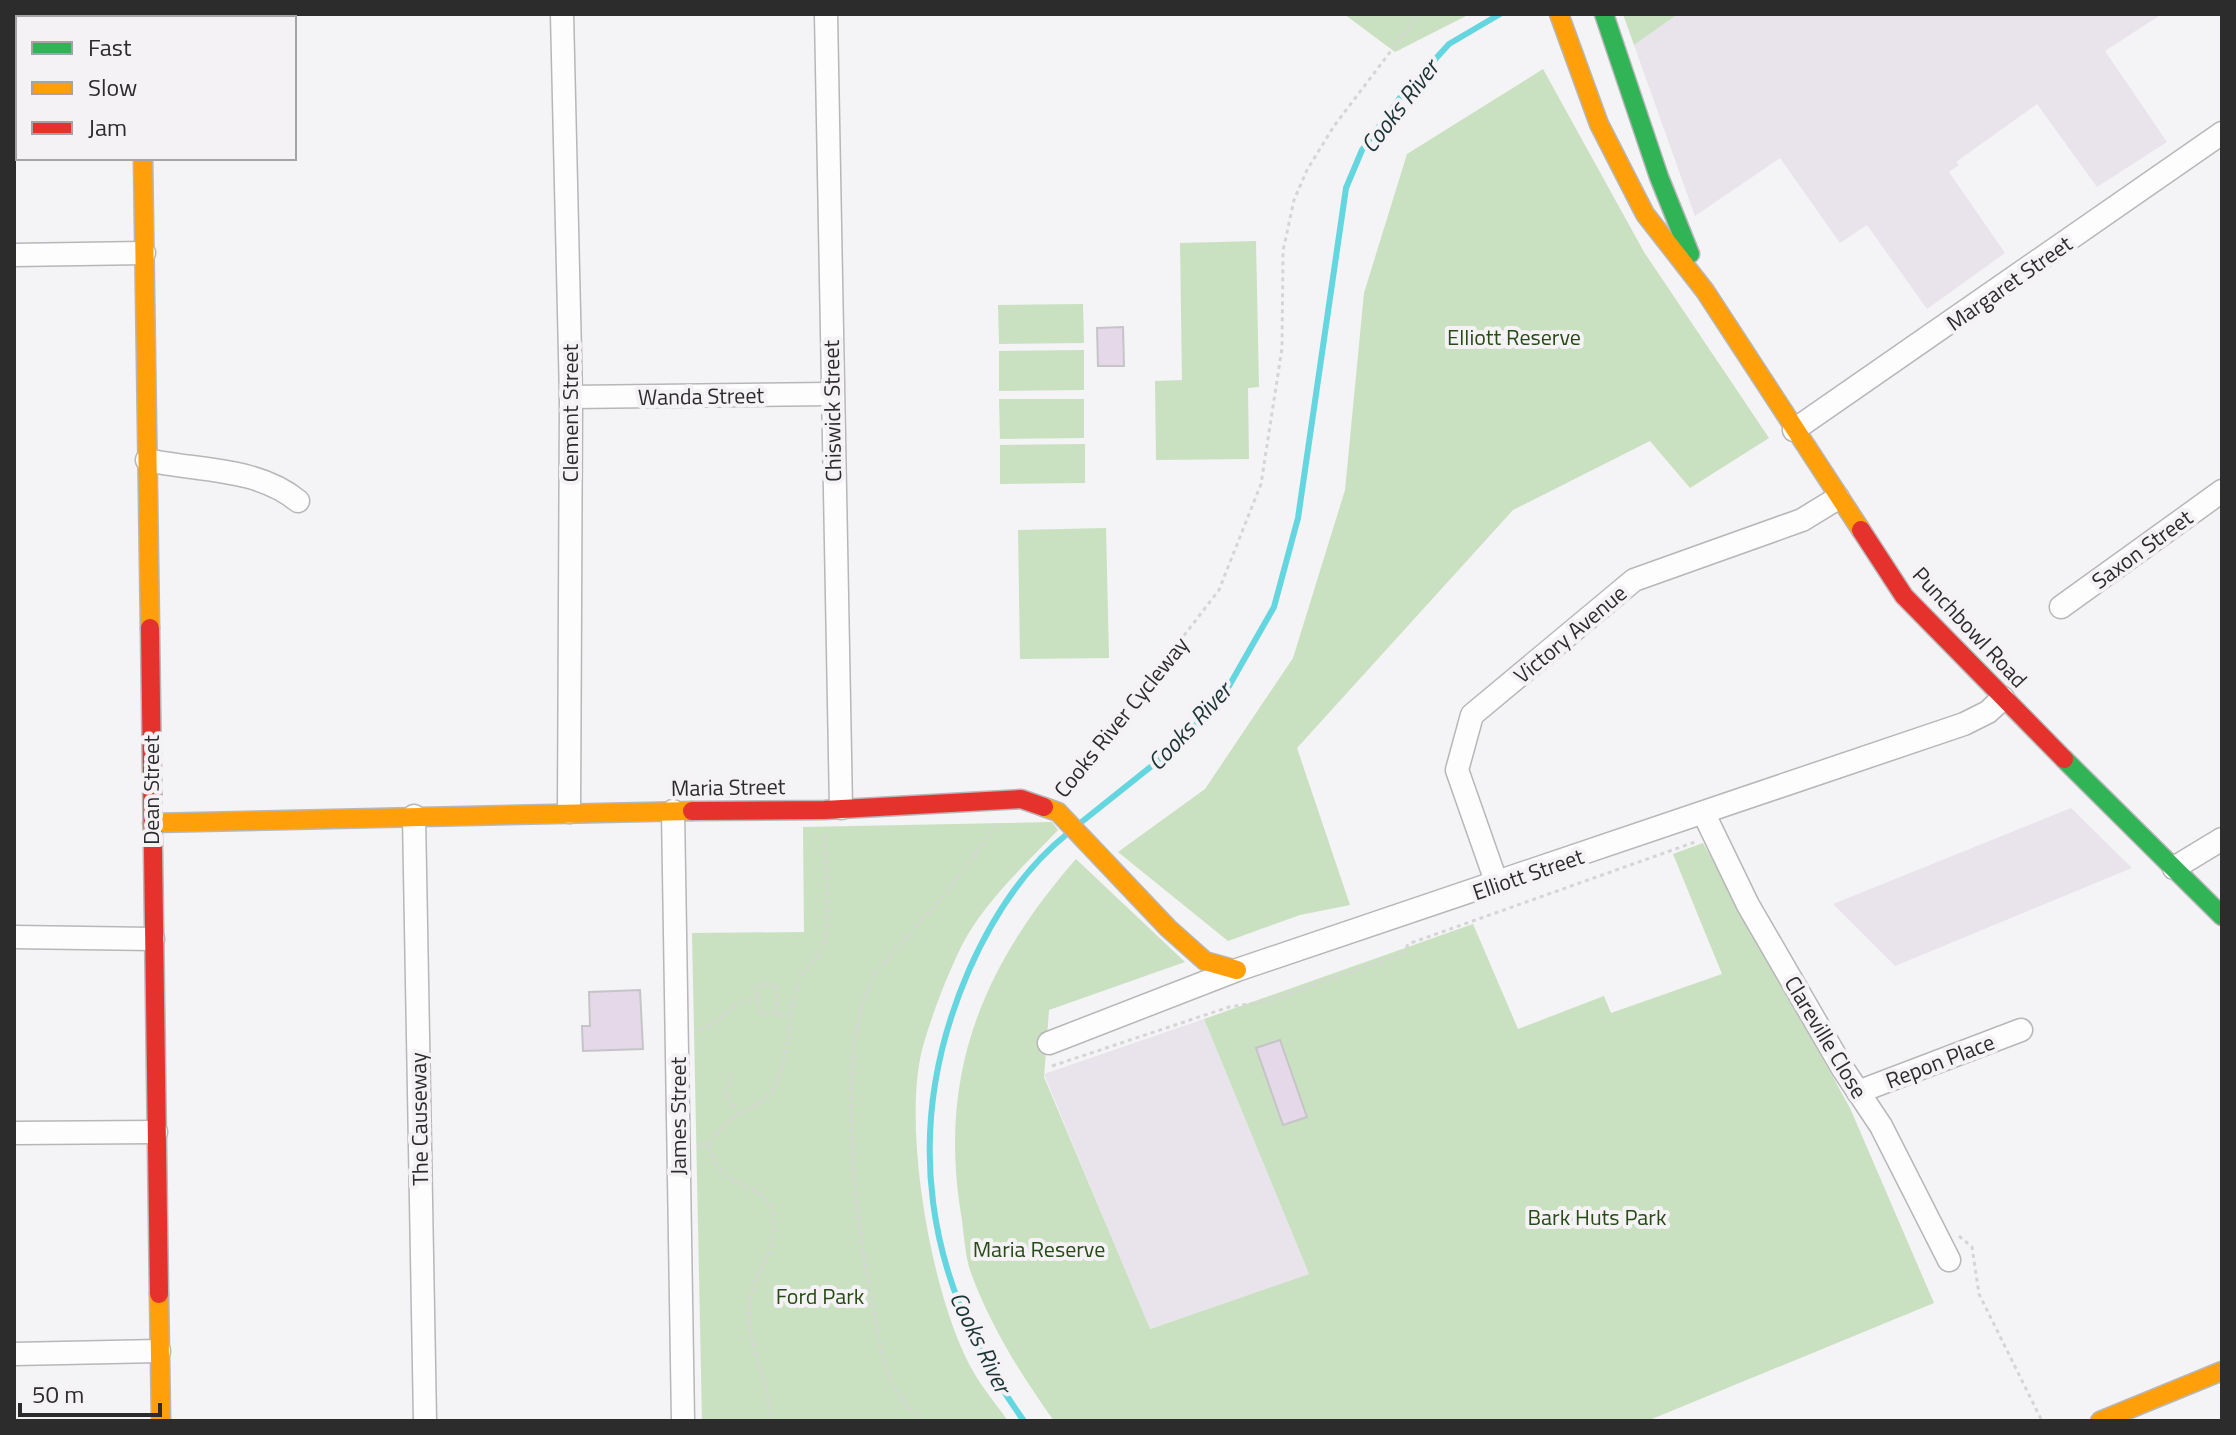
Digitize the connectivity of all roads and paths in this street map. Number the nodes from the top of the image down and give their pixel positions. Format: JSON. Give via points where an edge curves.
{"nodes":[{"id":1,"x":562,"y":14,"type":"edge"},
{"id":2,"x":826,"y":14,"type":"edge"},
{"id":3,"x":1419,"y":14,"type":"edge"},
{"id":4,"x":1559,"y":14,"type":"edge"},
{"id":5,"x":1604,"y":14,"type":"edge"},
{"id":6,"x":139,"y":15,"type":"edge"},
{"id":7,"x":76,"y":16,"type":"edge"},
{"id":8,"x":2222,"y":133,"type":"edge"},
{"id":9,"x":143,"y":160,"type":"edge"},
{"id":10,"x":144,"y":253,"type":"junction"},
{"id":11,"x":14,"y":255,"type":"edge"},
{"id":12,"x":1705,"y":291,"type":"junction"},
{"id":13,"x":832,"y":394,"type":"junction"},
{"id":14,"x":571,"y":397,"type":"junction"},
{"id":15,"x":1794,"y":430,"type":"junction"},
{"id":16,"x":147,"y":460,"type":"junction"},
{"id":17,"x":2222,"y":491,"type":"edge"},
{"id":18,"x":1838,"y":498,"type":"junction"},
{"id":19,"x":298,"y":501,"type":"dead end"},
{"id":20,"x":2061,"y":607,"type":"dead end"},
{"id":21,"x":2003,"y":698,"type":"junction"},
{"id":22,"x":832,"y":809,"type":"junction"},
{"id":23,"x":1053,"y":809,"type":"junction"},
{"id":24,"x":673,"y":811,"type":"junction"},
{"id":25,"x":569,"y":812,"type":"junction"},
{"id":26,"x":1704,"y":814,"type":"junction"},
{"id":27,"x":414,"y":816,"type":"junction"},
{"id":28,"x":1001,"y":819,"type":"dead end"},
{"id":29,"x":152,"y":823,"type":"junction"},
{"id":30,"x":2222,"y":839,"type":"edge"},
{"id":31,"x":1698,"y":841,"type":"dead end"},
{"id":32,"x":2174,"y":868,"type":"junction"},
{"id":33,"x":1497,"y":884,"type":"junction"},
{"id":34,"x":2222,"y":916,"type":"edge"},
{"id":35,"x":14,"y":937,"type":"edge"},
{"id":36,"x":153,"y":939,"type":"junction"},
{"id":37,"x":1237,"y":970,"type":"junction"},
{"id":38,"x":758,"y":999,"type":"junction"},
{"id":39,"x":778,"y":1014,"type":"junction"},
{"id":40,"x":791,"y":1015,"type":"junction"},
{"id":41,"x":679,"y":1030,"type":"junction"},
{"id":42,"x":2021,"y":1030,"type":"dead end"},
{"id":43,"x":1049,"y":1043,"type":"dead end"},
{"id":44,"x":1052,"y":1066,"type":"dead end"},
{"id":45,"x":732,"y":1075,"type":"dead end"},
{"id":46,"x":1858,"y":1092,"type":"junction"},
{"id":47,"x":738,"y":1113,"type":"junction"},
{"id":48,"x":156,"y":1132,"type":"junction"},
{"id":49,"x":14,"y":1133,"type":"edge"},
{"id":50,"x":709,"y":1146,"type":"junction"},
{"id":51,"x":677,"y":1147,"type":"junction"},
{"id":52,"x":1949,"y":1260,"type":"dead end"},
{"id":53,"x":1975,"y":1271,"type":"dead end"},
{"id":54,"x":159,"y":1351,"type":"junction"},
{"id":55,"x":14,"y":1354,"type":"edge"},
{"id":56,"x":2222,"y":1371,"type":"edge"},
{"id":57,"x":2041,"y":1419,"type":"edge"},
{"id":58,"x":161,"y":1421,"type":"edge"},
{"id":59,"x":425,"y":1421,"type":"edge"},
{"id":60,"x":683,"y":1421,"type":"edge"},
{"id":61,"x":771,"y":1421,"type":"edge"},
{"id":62,"x":923,"y":1421,"type":"edge"},
{"id":63,"x":2100,"y":1421,"type":"edge"}],
"edges":[{"from":1,"to":14,"type":"street","name":"Clement Street"},
{"from":2,"to":13,"type":"street","name":"Chiswick Street"},
{"from":3,"to":23,"type":"path","name":"Cooks River Cycleway","via":[[1334,126],[1294,200],[1283,251],[1282,348],[1269,446],[1261,484],[1219,590]]},
{"from":4,"to":12,"type":"street","name":"Punchbowl Road","via":[[1624,176],[1645,214]]},
{"from":5,"to":12,"type":"street","name":"Punchbowl Road","via":[[1659,177]]},
{"from":6,"to":7,"type":"street"},
{"from":8,"to":15,"type":"street","name":"Margaret Street"},
{"from":9,"to":10,"type":"street","name":"Dean Street"},
{"from":10,"to":11,"type":"street"},
{"from":10,"to":16,"type":"street","name":"Dean Street"},
{"from":12,"to":15,"type":"street","name":"Punchbowl Road"},
{"from":13,"to":14,"type":"street","name":"Wanda Street"},
{"from":13,"to":22,"type":"street","name":"Chiswick Street"},
{"from":14,"to":25,"type":"street","name":"Clement Street"},
{"from":15,"to":18,"type":"street","name":"Punchbowl Road"},
{"from":16,"to":19,"type":"street","via":[[279,486]]},
{"from":16,"to":29,"type":"street","name":"Dean Street"},
{"from":17,"to":20,"type":"street","name":"Saxon Street"},
{"from":18,"to":21,"type":"street","name":"Punchbowl Road","via":[[1904,596]]},
{"from":18,"to":33,"type":"street","name":"Victory Avenue","via":[[1802,520],[1634,580],[1472,715],[1457,770]]},
{"from":21,"to":26,"type":"street","name":"Elliott Street","via":[[1964,724]]},
{"from":21,"to":32,"type":"street","name":"Punchbowl Road"},
{"from":22,"to":23,"type":"street","name":"Maria Street","via":[[1021,799]]},
{"from":22,"to":24,"type":"street","name":"Maria Street"},
{"from":22,"to":40,"type":"path","via":[[825,944],[802,973]]},
{"from":23,"to":37,"type":"street","via":[[1205,961]]},
{"from":24,"to":25,"type":"street","name":"Maria Street"},
{"from":24,"to":41,"type":"street","name":"James Street"},
{"from":25,"to":27,"type":"street","name":"Maria Street"},
{"from":26,"to":33,"type":"street","name":"Elliott Street"},
{"from":26,"to":46,"type":"street","name":"Clareville Close","via":[[1748,905]]},
{"from":27,"to":29,"type":"street","name":"Maria Street"},
{"from":27,"to":59,"type":"street","name":"The Causeway"},
{"from":28,"to":62,"type":"path","via":[[967,867],[875,973],[866,989],[855,1041],[851,1147],[871,1298],[888,1376]]},
{"from":29,"to":36,"type":"street","name":"Dean Street"},
{"from":30,"to":32,"type":"street"},
{"from":31,"to":44,"type":"path","via":[[1408,944],[1404,953],[1284,996],[1229,1007]]},
{"from":32,"to":34,"type":"street","name":"Punchbowl Road"},
{"from":33,"to":37,"type":"street","name":"Elliott Street"},
{"from":35,"to":36,"type":"street"},
{"from":36,"to":48,"type":"street","name":"Dean Street"},
{"from":37,"to":43,"type":"street","name":"Elliott Street"},
{"from":38,"to":39,"type":"path","via":[[759,1013]]},
{"from":38,"to":39,"type":"path","via":[[757,986],[776,984]]},
{"from":38,"to":41,"type":"path","via":[[731,1006],[702,1029]]},
{"from":39,"to":40,"type":"path"},
{"from":40,"to":47,"type":"path","via":[[785,1059],[770,1093]]},
{"from":41,"to":51,"type":"street","name":"James Street"},
{"from":42,"to":46,"type":"street","name":"Repon Place"},
{"from":45,"to":47,"type":"path","via":[[725,1094]]},
{"from":46,"to":52,"type":"street","name":"Clareville Close","via":[[1881,1126]]},
{"from":47,"to":50,"type":"path","via":[[725,1121]]},
{"from":48,"to":49,"type":"street"},
{"from":48,"to":54,"type":"street","name":"Dean Street"},
{"from":50,"to":51,"type":"path"},
{"from":50,"to":61,"type":"path","via":[[732,1183],[761,1194],[771,1206],[775,1225],[755,1281],[748,1323],[771,1402]]},
{"from":51,"to":60,"type":"street","name":"James Street"},
{"from":53,"to":57,"type":"path","via":[[1979,1294]]},
{"from":54,"to":55,"type":"street"},
{"from":54,"to":58,"type":"street","name":"Dean Street"},
{"from":56,"to":63,"type":"street"}]}
